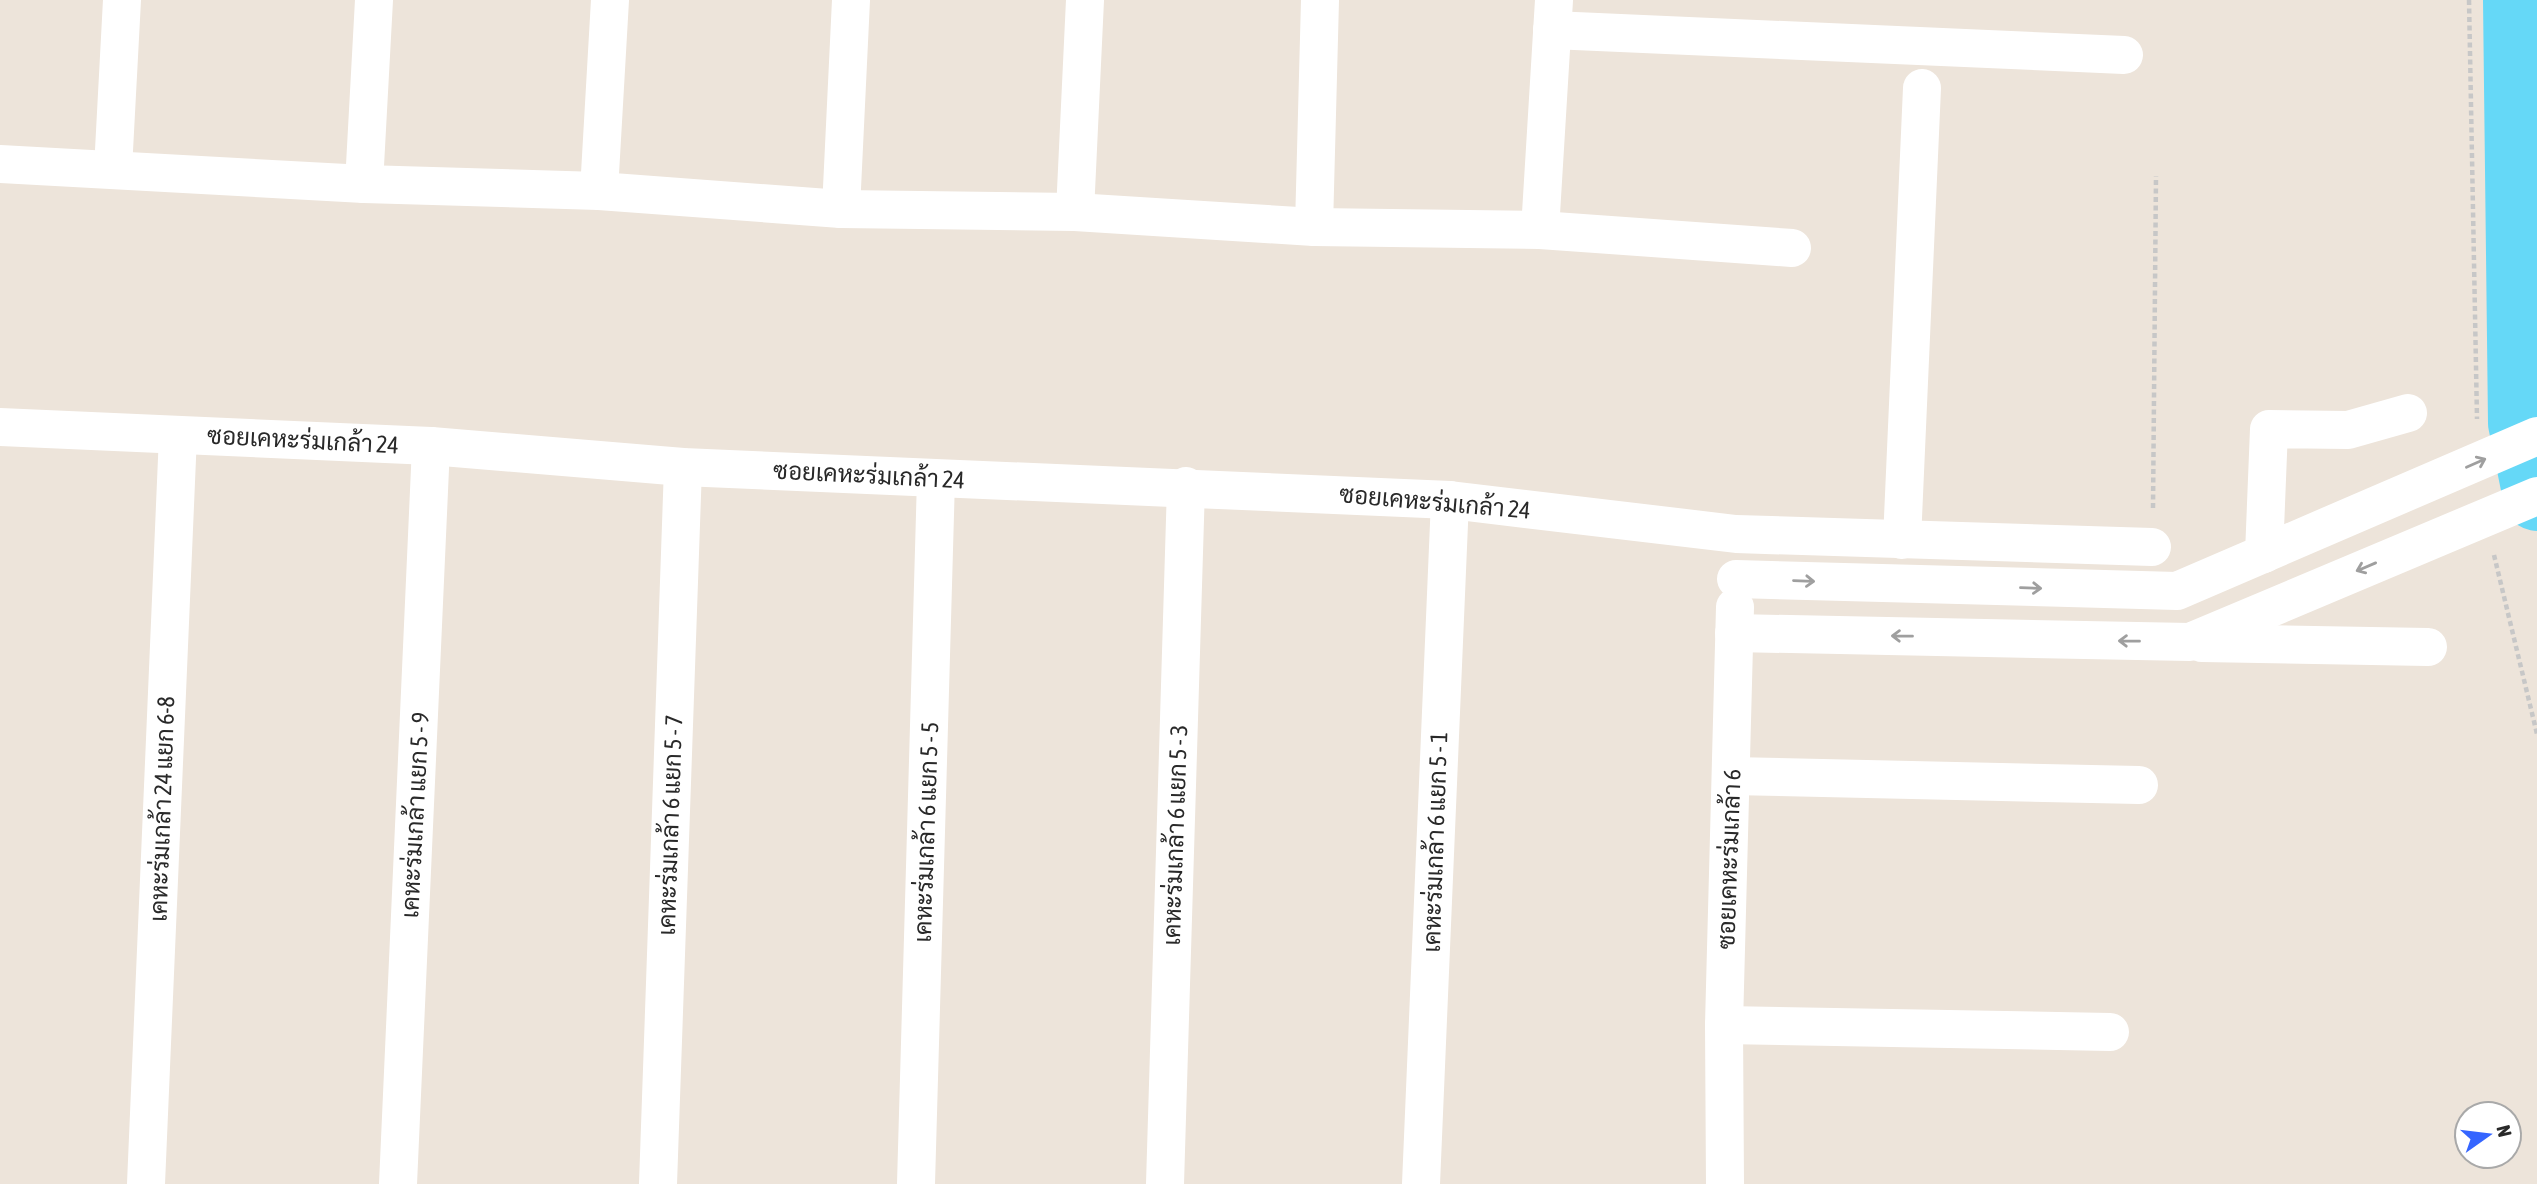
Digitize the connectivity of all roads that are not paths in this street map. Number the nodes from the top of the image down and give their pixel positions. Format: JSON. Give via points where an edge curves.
{"nodes":[{"id":1,"x":122,"y":0,"type":"edge"},
{"id":2,"x":374,"y":0,"type":"edge"},
{"id":3,"x":610,"y":0,"type":"edge"},
{"id":4,"x":851,"y":0,"type":"edge"},
{"id":5,"x":1085,"y":0,"type":"edge"},
{"id":6,"x":1320,"y":0,"type":"edge"},
{"id":7,"x":1553,"y":15,"type":"edge"},
{"id":8,"x":2124,"y":55,"type":"dead end"},
{"id":9,"x":1922,"y":88,"type":"dead end"},
{"id":10,"x":0,"y":164,"type":"edge"},
{"id":11,"x":113,"y":169,"type":"junction"},
{"id":12,"x":364,"y":184,"type":"junction"},
{"id":13,"x":598,"y":191,"type":"junction"},
{"id":14,"x":841,"y":209,"type":"junction"},
{"id":15,"x":1075,"y":212,"type":"junction"},
{"id":16,"x":1314,"y":227,"type":"junction"},
{"id":17,"x":1540,"y":230,"type":"junction"},
{"id":18,"x":1792,"y":248,"type":"dead end"},
{"id":19,"x":2408,"y":413,"type":"dead end"},
{"id":20,"x":0,"y":427,"type":"edge"},
{"id":21,"x":178,"y":435,"type":"junction"},
{"id":22,"x":2537,"y":436,"type":"edge"},
{"id":23,"x":431,"y":446,"type":"junction"},
{"id":24,"x":683,"y":467,"type":"junction"},
{"id":25,"x":936,"y":479,"type":"junction"},
{"id":26,"x":1186,"y":486,"type":"junction"},
{"id":27,"x":2537,"y":496,"type":"edge"},
{"id":28,"x":1450,"y":500,"type":"junction"},
{"id":29,"x":1736,"y":534,"type":"junction"},
{"id":30,"x":1902,"y":540,"type":"junction"},
{"id":31,"x":2152,"y":547,"type":"road end"},
{"id":32,"x":2264,"y":554,"type":"junction"},
{"id":33,"x":2221,"y":573,"type":"junction"},
{"id":34,"x":1736,"y":579,"type":"junction"},
{"id":35,"x":2244,"y":619,"type":"junction"},
{"id":36,"x":1734,"y":633,"type":"junction"},
{"id":37,"x":2190,"y":642,"type":"junction"},
{"id":38,"x":2428,"y":647,"type":"dead end"},
{"id":39,"x":1731,"y":776,"type":"junction"},
{"id":40,"x":2139,"y":785,"type":"dead end"},
{"id":41,"x":1724,"y":1025,"type":"junction"},
{"id":42,"x":2110,"y":1032,"type":"dead end"},
{"id":43,"x":146,"y":1184,"type":"edge"},
{"id":44,"x":398,"y":1184,"type":"edge"},
{"id":45,"x":658,"y":1184,"type":"edge"},
{"id":46,"x":916,"y":1184,"type":"edge"},
{"id":47,"x":1164,"y":1184,"type":"edge"},
{"id":48,"x":1421,"y":1184,"type":"edge"},
{"id":49,"x":1725,"y":1184,"type":"edge"}],
"edges":[{"from":1,"to":11,"type":"street"},
{"from":2,"to":12,"type":"street"},
{"from":3,"to":13,"type":"street"},
{"from":4,"to":14,"type":"street"},
{"from":5,"to":15,"type":"street"},
{"from":6,"to":16,"type":"street"},
{"from":7,"to":8,"type":"street"},
{"from":7,"to":17,"type":"street"},
{"from":9,"to":30,"type":"street"},
{"from":10,"to":11,"type":"street"},
{"from":11,"to":12,"type":"street"},
{"from":12,"to":13,"type":"street"},
{"from":13,"to":14,"type":"street"},
{"from":14,"to":15,"type":"street"},
{"from":15,"to":16,"type":"street"},
{"from":16,"to":17,"type":"street"},
{"from":17,"to":18,"type":"street"},
{"from":19,"to":32,"type":"street","via":[[2348,430],[2269,429]]},
{"from":20,"to":21,"type":"street","name":"ซอยเคหะร่มเกล้า 24"},
{"from":21,"to":23,"type":"street","name":"ซอยเคหะร่มเกล้า 24"},
{"from":21,"to":43,"type":"street","name":"เคหะร่มเกล้า 24 แยก 6-8"},
{"from":32,"to":22,"type":"street","one_way":true},
{"from":23,"to":24,"type":"street","name":"ซอยเคหะร่มเกล้า 24"},
{"from":23,"to":44,"type":"street","name":"เคหะร่มเกล้า แยก 5 - 9"},
{"from":24,"to":25,"type":"street","name":"ซอยเคหะร่มเกล้า 24"},
{"from":24,"to":45,"type":"street","name":"เคหะร่มเกล้า 6 แยก 5 - 7"},
{"from":25,"to":26,"type":"street","name":"ซอยเคหะร่มเกล้า 24"},
{"from":25,"to":46,"type":"street","name":"เคหะร่มเกล้า 6 แยก 5 - 5"},
{"from":26,"to":28,"type":"street","name":"ซอยเคหะร่มเกล้า 24"},
{"from":26,"to":47,"type":"street","name":"เคหะร่มเกล้า 6 แยก 5 - 3"},
{"from":27,"to":35,"type":"street","one_way":true},
{"from":28,"to":29,"type":"street","name":"ซอยเคหะร่มเกล้า 24"},
{"from":28,"to":48,"type":"street","name":"เคหะร่มเกล้า 6 แยก 5 - 1"},
{"from":29,"to":30,"type":"street","name":"ซอยเคหะร่มเกล้า 24"},
{"from":29,"to":34,"type":"street","name":"ซอยเคหะร่มเกล้า 6"},
{"from":30,"to":31,"type":"street","name":"ซอยเคหะร่มเกล้า 24"},
{"from":32,"to":33,"type":"street"},
{"from":34,"to":33,"type":"street","one_way":true,"via":[[2177,591]]},
{"from":33,"to":35,"type":"street"},
{"from":34,"to":36,"type":"street","name":"ซอยเคหะร่มเกล้า 6"},
{"from":35,"to":37,"type":"street"},
{"from":37,"to":36,"type":"street","one_way":true},
{"from":36,"to":39,"type":"street","name":"ซอยเคหะร่มเกล้า 6"},
{"from":37,"to":38,"type":"street"},
{"from":39,"to":40,"type":"street"},
{"from":39,"to":41,"type":"street","name":"ซอยเคหะร่มเกล้า 6"},
{"from":41,"to":42,"type":"street"},
{"from":41,"to":49,"type":"street","name":"ซอยเคหะร่มเกล้า 6"}]}
